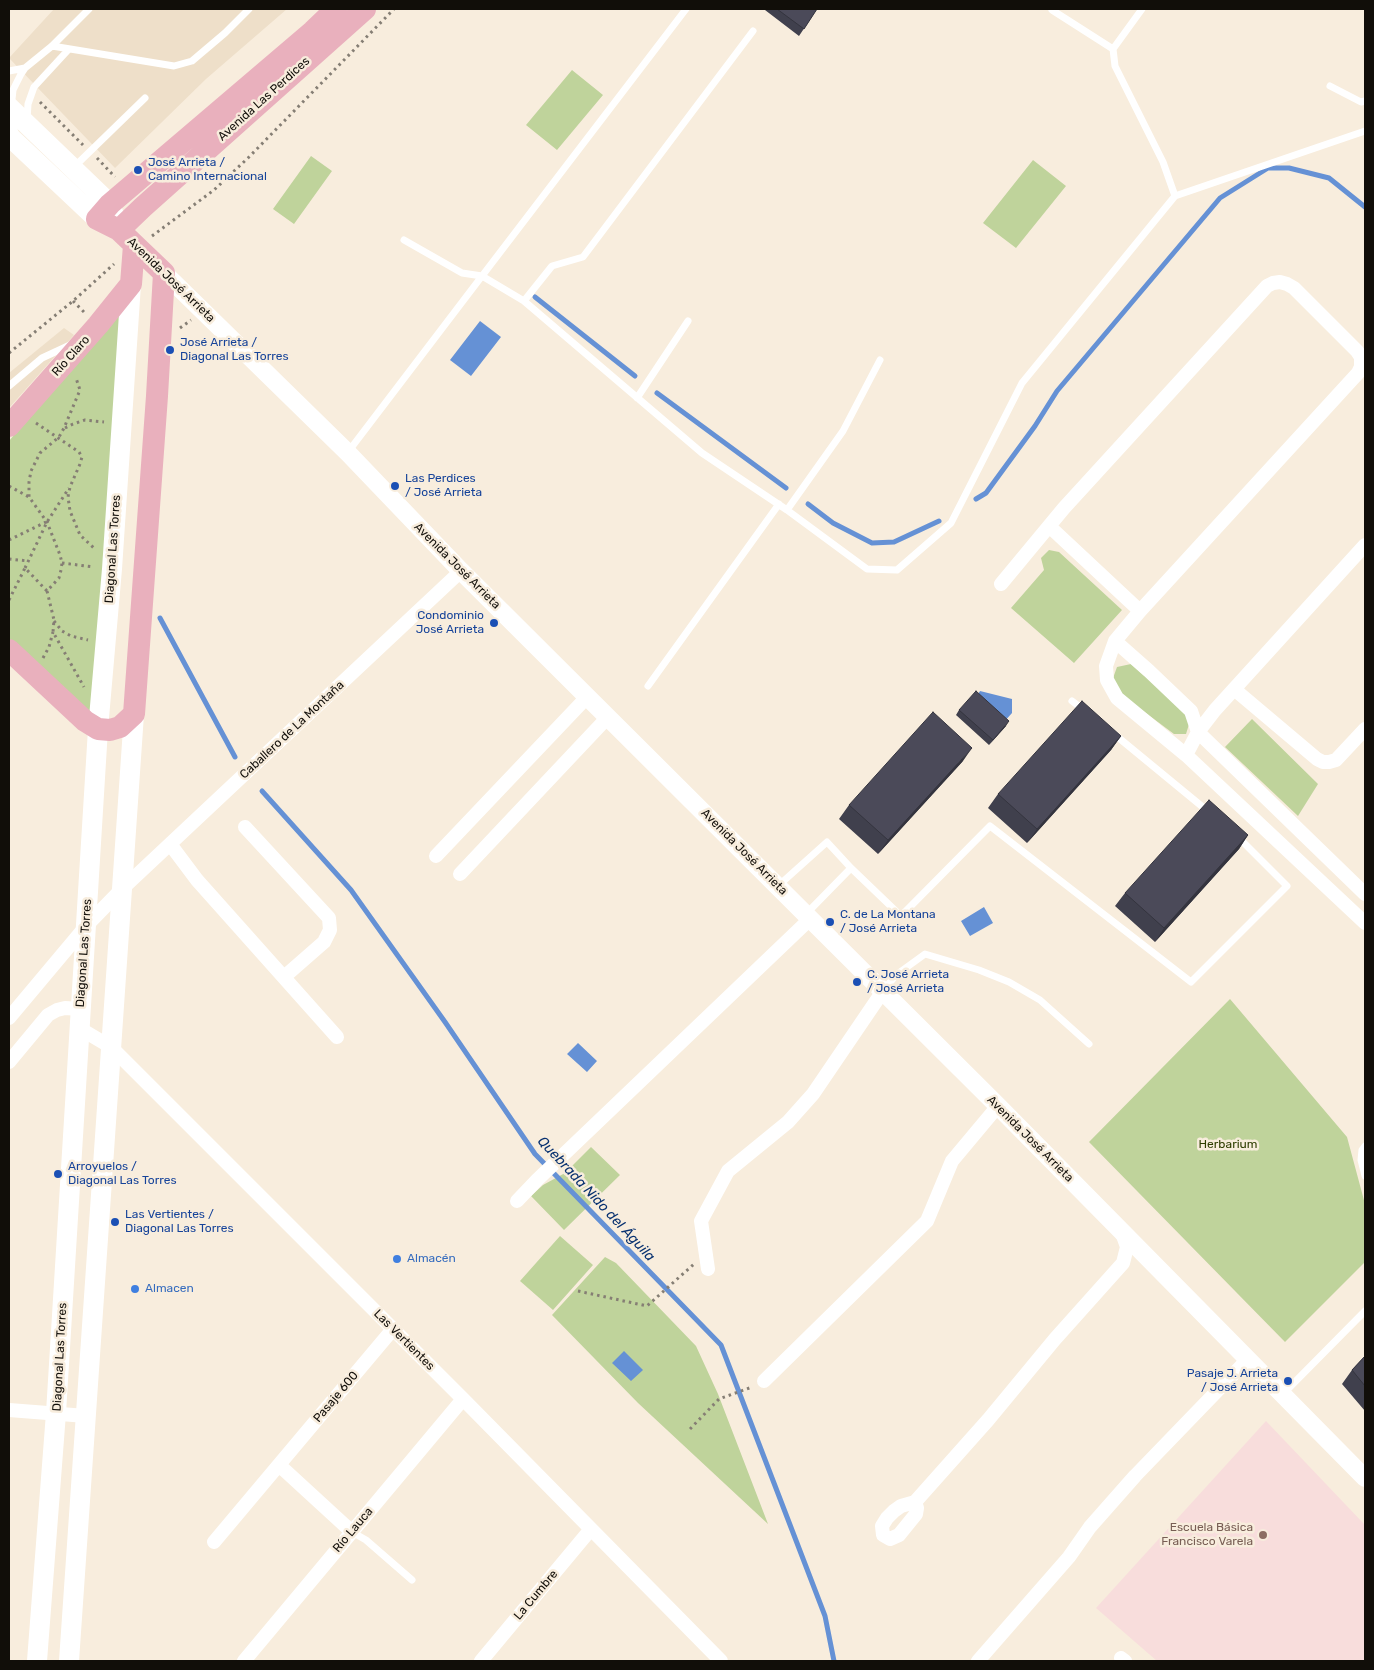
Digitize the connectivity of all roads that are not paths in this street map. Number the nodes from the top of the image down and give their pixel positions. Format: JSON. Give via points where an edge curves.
{"nodes":[{"id":1,"x":89,"y":9,"type":"edge"},
{"id":2,"x":249,"y":9,"type":"edge"},
{"id":3,"x":336,"y":9,"type":"edge"},
{"id":4,"x":364,"y":9,"type":"edge"},
{"id":5,"x":686,"y":9,"type":"edge"},
{"id":6,"x":1142,"y":9,"type":"edge"},
{"id":7,"x":1052,"y":10,"type":"edge"},
{"id":8,"x":753,"y":31,"type":"dead end"},
{"id":9,"x":52,"y":46,"type":"junction"},
{"id":10,"x":69,"y":49,"type":"junction"},
{"id":11,"x":1113,"y":49,"type":"junction"},
{"id":12,"x":25,"y":68,"type":"junction"},
{"id":13,"x":9,"y":71,"type":"edge"},
{"id":14,"x":1330,"y":86,"type":"dead end"},
{"id":15,"x":145,"y":98,"type":"dead end"},
{"id":16,"x":1365,"y":101,"type":"edge"},
{"id":17,"x":10,"y":108,"type":"edge"},
{"id":18,"x":28,"y":125,"type":"junction"},
{"id":19,"x":1365,"y":130,"type":"edge"},
{"id":20,"x":15,"y":142,"type":"edge"},
{"id":21,"x":73,"y":168,"type":"junction"},
{"id":22,"x":1175,"y":196,"type":"junction"},
{"id":23,"x":111,"y":204,"type":"junction"},
{"id":24,"x":135,"y":237,"type":"junction"},
{"id":25,"x":404,"y":240,"type":"dead end"},
{"id":26,"x":164,"y":273,"type":"junction"},
{"id":27,"x":482,"y":276,"type":"junction"},
{"id":28,"x":131,"y":284,"type":"junction"},
{"id":29,"x":524,"y":301,"type":"junction"},
{"id":30,"x":688,"y":321,"type":"dead end"},
{"id":31,"x":88,"y":337,"type":"junction"},
{"id":32,"x":880,"y":360,"type":"dead end"},
{"id":33,"x":9,"y":386,"type":"edge"},
{"id":34,"x":637,"y":398,"type":"junction"},
{"id":35,"x":14,"y":420,"type":"edge"},
{"id":36,"x":348,"y":453,"type":"junction"},
{"id":37,"x":779,"y":504,"type":"junction"},
{"id":38,"x":787,"y":510,"type":"junction"},
{"id":39,"x":1049,"y":526,"type":"junction"},
{"id":40,"x":1365,"y":545,"type":"edge"},
{"id":41,"x":461,"y":571,"type":"junction"},
{"id":42,"x":1001,"y":584,"type":"dead end"},
{"id":43,"x":1140,"y":611,"type":"junction"},
{"id":44,"x":1115,"y":641,"type":"junction"},
{"id":45,"x":9,"y":650,"type":"edge"},
{"id":46,"x":648,"y":686,"type":"dead end"},
{"id":47,"x":1234,"y":689,"type":"junction"},
{"id":48,"x":588,"y":696,"type":"junction"},
{"id":49,"x":1072,"y":701,"type":"dead end"},
{"id":50,"x":1086,"y":713,"type":"edge"},
{"id":51,"x":134,"y":714,"type":"junction"},
{"id":52,"x":608,"y":716,"type":"junction"},
{"id":53,"x":98,"y":729,"type":"junction"},
{"id":54,"x":1365,"y":729,"type":"edge"},
{"id":55,"x":1108,"y":730,"type":"edge"},
{"id":56,"x":1198,"y":732,"type":"junction"},
{"id":57,"x":1186,"y":755,"type":"junction"},
{"id":58,"x":1212,"y":815,"type":"edge"},
{"id":59,"x":245,"y":827,"type":"dead end"},
{"id":60,"x":1235,"y":834,"type":"edge"},
{"id":61,"x":170,"y":844,"type":"junction"},
{"id":62,"x":436,"y":856,"type":"dead end"},
{"id":63,"x":852,"y":868,"type":"junction"},
{"id":64,"x":460,"y":874,"type":"dead end"},
{"id":65,"x":778,"y":886,"type":"junction"},
{"id":66,"x":122,"y":889,"type":"junction"},
{"id":67,"x":1365,"y":894,"type":"edge"},
{"id":68,"x":808,"y":916,"type":"junction"},
{"id":69,"x":1365,"y":924,"type":"edge"},
{"id":70,"x":87,"y":925,"type":"junction"},
{"id":71,"x":284,"y":977,"type":"junction"},
{"id":72,"x":882,"y":991,"type":"junction"},
{"id":73,"x":9,"y":1018,"type":"edge"},
{"id":74,"x":80,"y":1019,"type":"junction"},
{"id":75,"x":337,"y":1037,"type":"dead end"},
{"id":76,"x":1089,"y":1044,"type":"dead end"},
{"id":77,"x":111,"y":1047,"type":"junction"},
{"id":78,"x":9,"y":1062,"type":"edge"},
{"id":79,"x":998,"y":1106,"type":"junction"},
{"id":80,"x":1365,"y":1146,"type":"edge"},
{"id":81,"x":1365,"y":1176,"type":"edge"},
{"id":82,"x":517,"y":1201,"type":"dead end"},
{"id":83,"x":1120,"y":1230,"type":"junction"},
{"id":84,"x":1123,"y":1263,"type":"junction"},
{"id":85,"x":1159,"y":1268,"type":"junction"},
{"id":86,"x":708,"y":1269,"type":"dead end"},
{"id":87,"x":1365,"y":1311,"type":"edge"},
{"id":88,"x":393,"y":1329,"type":"junction"},
{"id":89,"x":1248,"y":1359,"type":"junction"},
{"id":90,"x":764,"y":1381,"type":"dead end"},
{"id":91,"x":1282,"y":1394,"type":"junction"},
{"id":92,"x":463,"y":1399,"type":"junction"},
{"id":93,"x":9,"y":1410,"type":"edge"},
{"id":94,"x":56,"y":1413,"type":"junction"},
{"id":95,"x":86,"y":1416,"type":"junction"},
{"id":96,"x":278,"y":1465,"type":"junction"},
{"id":97,"x":1365,"y":1478,"type":"edge"},
{"id":98,"x":915,"y":1502,"type":"dead end"},
{"id":99,"x":590,"y":1529,"type":"junction"},
{"id":100,"x":352,"y":1532,"type":"junction"},
{"id":101,"x":214,"y":1542,"type":"dead end"},
{"id":102,"x":412,"y":1580,"type":"dead end"},
{"id":103,"x":37,"y":1661,"type":"edge"},
{"id":104,"x":69,"y":1661,"type":"edge"},
{"id":105,"x":244,"y":1661,"type":"edge"},
{"id":106,"x":480,"y":1661,"type":"edge"},
{"id":107,"x":721,"y":1661,"type":"edge"},
{"id":108,"x":978,"y":1661,"type":"edge"}],
"edges":[{"from":1,"to":9,"type":"lane"},
{"from":2,"to":10,"type":"lane","via":[[192,61],[174,66]]},
{"from":3,"to":23,"type":"main road","name":"Avenida Las Perdices"},
{"from":4,"to":24,"type":"main road","name":"Avenida Las Perdices","via":[[143,207]]},
{"from":5,"to":27,"type":"lane"},
{"from":6,"to":11,"type":"lane"},
{"from":7,"to":11,"type":"lane"},
{"from":8,"to":29,"type":"lane","via":[[582,257],[552,266]]},
{"from":9,"to":10,"type":"lane"},
{"from":9,"to":12,"type":"lane"},
{"from":10,"to":18,"type":"lane","via":[[38,81],[28,104]]},
{"from":11,"to":22,"type":"lane","via":[[1115,66],[1163,162]]},
{"from":12,"to":13,"type":"lane"},
{"from":12,"to":17,"type":"lane","via":[[17,81]]},
{"from":14,"to":16,"type":"lane"},
{"from":15,"to":21,"type":"lane"},
{"from":17,"to":18,"type":"main road","name":"Avenida José Arrieta"},
{"from":17,"to":20,"type":"lane"},
{"from":18,"to":21,"type":"main road","name":"Avenida José Arrieta"},
{"from":19,"to":22,"type":"lane"},
{"from":20,"to":23,"type":"main road","name":"Avenida José Arrieta"},
{"from":21,"to":23,"type":"main road","name":"Avenida José Arrieta"},
{"from":22,"to":38,"type":"lane","via":[[1022,383],[952,523],[897,570],[867,569]]},
{"from":23,"to":24,"type":"main road","name":"Avenida José Arrieta"},
{"from":24,"to":26,"type":"main road","name":"Avenida José Arrieta"},
{"from":24,"to":28,"type":"main road","name":"Diagonal Las Torres"},
{"from":25,"to":27,"type":"lane","via":[[462,273]]},
{"from":26,"to":36,"type":"street","name":"Avenida José Arrieta"},
{"from":26,"to":51,"type":"main road"},
{"from":27,"to":29,"type":"lane"},
{"from":27,"to":36,"type":"lane"},
{"from":28,"to":31,"type":"main road","name":"Río Claro"},
{"from":28,"to":53,"type":"main road","name":"Diagonal Las Torres"},
{"from":29,"to":34,"type":"lane"},
{"from":30,"to":34,"type":"lane"},
{"from":31,"to":33,"type":"lane","via":[[42,358]]},
{"from":31,"to":35,"type":"main road","name":"Río Claro"},
{"from":32,"to":38,"type":"lane","via":[[843,431]]},
{"from":34,"to":37,"type":"lane","via":[[702,453]]},
{"from":36,"to":41,"type":"street","name":"Avenida José Arrieta"},
{"from":37,"to":38,"type":"lane"},
{"from":37,"to":46,"type":"lane"},
{"from":39,"to":42,"type":"street"},
{"from":39,"to":43,"type":"street"},
{"from":39,"to":43,"type":"street","via":[[1267,286],[1280,282],[1294,288],[1357,351],[1362,367]]},
{"from":40,"to":47,"type":"street"},
{"from":41,"to":48,"type":"street","name":"Avenida José Arrieta"},
{"from":41,"to":61,"type":"street","name":"Caballero de La Montaña"},
{"from":43,"to":44,"type":"street"},
{"from":44,"to":56,"type":"street","via":[[1191,711]]},
{"from":44,"to":57,"type":"street","via":[[1106,666],[1107,680],[1117,698]]},
{"from":45,"to":53,"type":"main road","via":[[85,721]]},
{"from":47,"to":54,"type":"street","via":[[1323,762],[1336,760]]},
{"from":47,"to":56,"type":"street"},
{"from":48,"to":52,"type":"street","name":"Avenida José Arrieta"},
{"from":48,"to":62,"type":"street"},
{"from":49,"to":50,"type":"lane"},
{"from":51,"to":53,"type":"main road","via":[[120,726],[110,730]]},
{"from":51,"to":66,"type":"main road"},
{"from":52,"to":64,"type":"street"},
{"from":52,"to":65,"type":"street","name":"Avenida José Arrieta"},
{"from":53,"to":70,"type":"main road","name":"Diagonal Las Torres"},
{"from":55,"to":58,"type":"lane"},
{"from":56,"to":57,"type":"street"},
{"from":56,"to":67,"type":"street"},
{"from":57,"to":69,"type":"street"},
{"from":59,"to":71,"type":"street","via":[[329,918],[330,930],[324,942]]},
{"from":60,"to":63,"type":"lane","via":[[1287,886],[1191,982],[990,826],[901,916]]},
{"from":61,"to":66,"type":"street","name":"Caballero de La Montaña"},
{"from":61,"to":71,"type":"street","via":[[197,880]]},
{"from":63,"to":65,"type":"lane","via":[[827,842]]},
{"from":63,"to":68,"type":"lane"},
{"from":65,"to":68,"type":"street","name":"Avenida José Arrieta"},
{"from":66,"to":70,"type":"street"},
{"from":66,"to":77,"type":"main road"},
{"from":68,"to":72,"type":"street","name":"Avenida José Arrieta"},
{"from":68,"to":82,"type":"street"},
{"from":70,"to":73,"type":"street"},
{"from":70,"to":74,"type":"main road","name":"Diagonal Las Torres"},
{"from":71,"to":75,"type":"street"},
{"from":72,"to":76,"type":"lane","via":[[896,975],[925,954],[1009,982],[1040,1000]]},
{"from":72,"to":79,"type":"street","name":"Avenida José Arrieta"},
{"from":72,"to":86,"type":"street","via":[[813,1094],[788,1122],[728,1171],[701,1221]]},
{"from":74,"to":77,"type":"street","name":"Las Vertientes"},
{"from":74,"to":78,"type":"street","via":[[65,1008],[48,1015]]},
{"from":74,"to":94,"type":"main road","name":"Diagonal Las Torres"},
{"from":77,"to":88,"type":"street","name":"Las Vertientes"},
{"from":77,"to":95,"type":"main road"},
{"from":79,"to":83,"type":"street","name":"Avenida José Arrieta"},
{"from":79,"to":90,"type":"street","via":[[952,1161],[926,1221]]},
{"from":80,"to":81,"type":"lane","via":[[1361,1160]]},
{"from":83,"to":84,"type":"street","via":[[1127,1247]]},
{"from":83,"to":85,"type":"street","name":"Avenida José Arrieta"},
{"from":84,"to":85,"type":"street","via":[[1138,1259]]},
{"from":84,"to":98,"type":"street"},
{"from":85,"to":89,"type":"street","name":"Avenida José Arrieta"},
{"from":87,"to":91,"type":"lane"},
{"from":88,"to":92,"type":"street","name":"Las Vertientes"},
{"from":88,"to":96,"type":"street","name":"Pasaje 600"},
{"from":89,"to":91,"type":"street","name":"Avenida José Arrieta"},
{"from":89,"to":108,"type":"street","via":[[1135,1476]]},
{"from":91,"to":97,"type":"street","name":"Avenida José Arrieta"},
{"from":92,"to":99,"type":"street","name":"Las Vertientes"},
{"from":92,"to":100,"type":"street","name":"Río Lauca"},
{"from":93,"to":94,"type":"street"},
{"from":94,"to":95,"type":"street"},
{"from":94,"to":103,"type":"main road","name":"Diagonal Las Torres"},
{"from":95,"to":104,"type":"main road"},
{"from":96,"to":100,"type":"street"},
{"from":96,"to":101,"type":"street","name":"Pasaje 600"},
{"from":99,"to":106,"type":"street","name":"La Cumbre"},
{"from":99,"to":107,"type":"street","name":"Las Vertientes"},
{"from":100,"to":102,"type":"lane"},
{"from":100,"to":105,"type":"street","name":"Río Lauca"}]}
